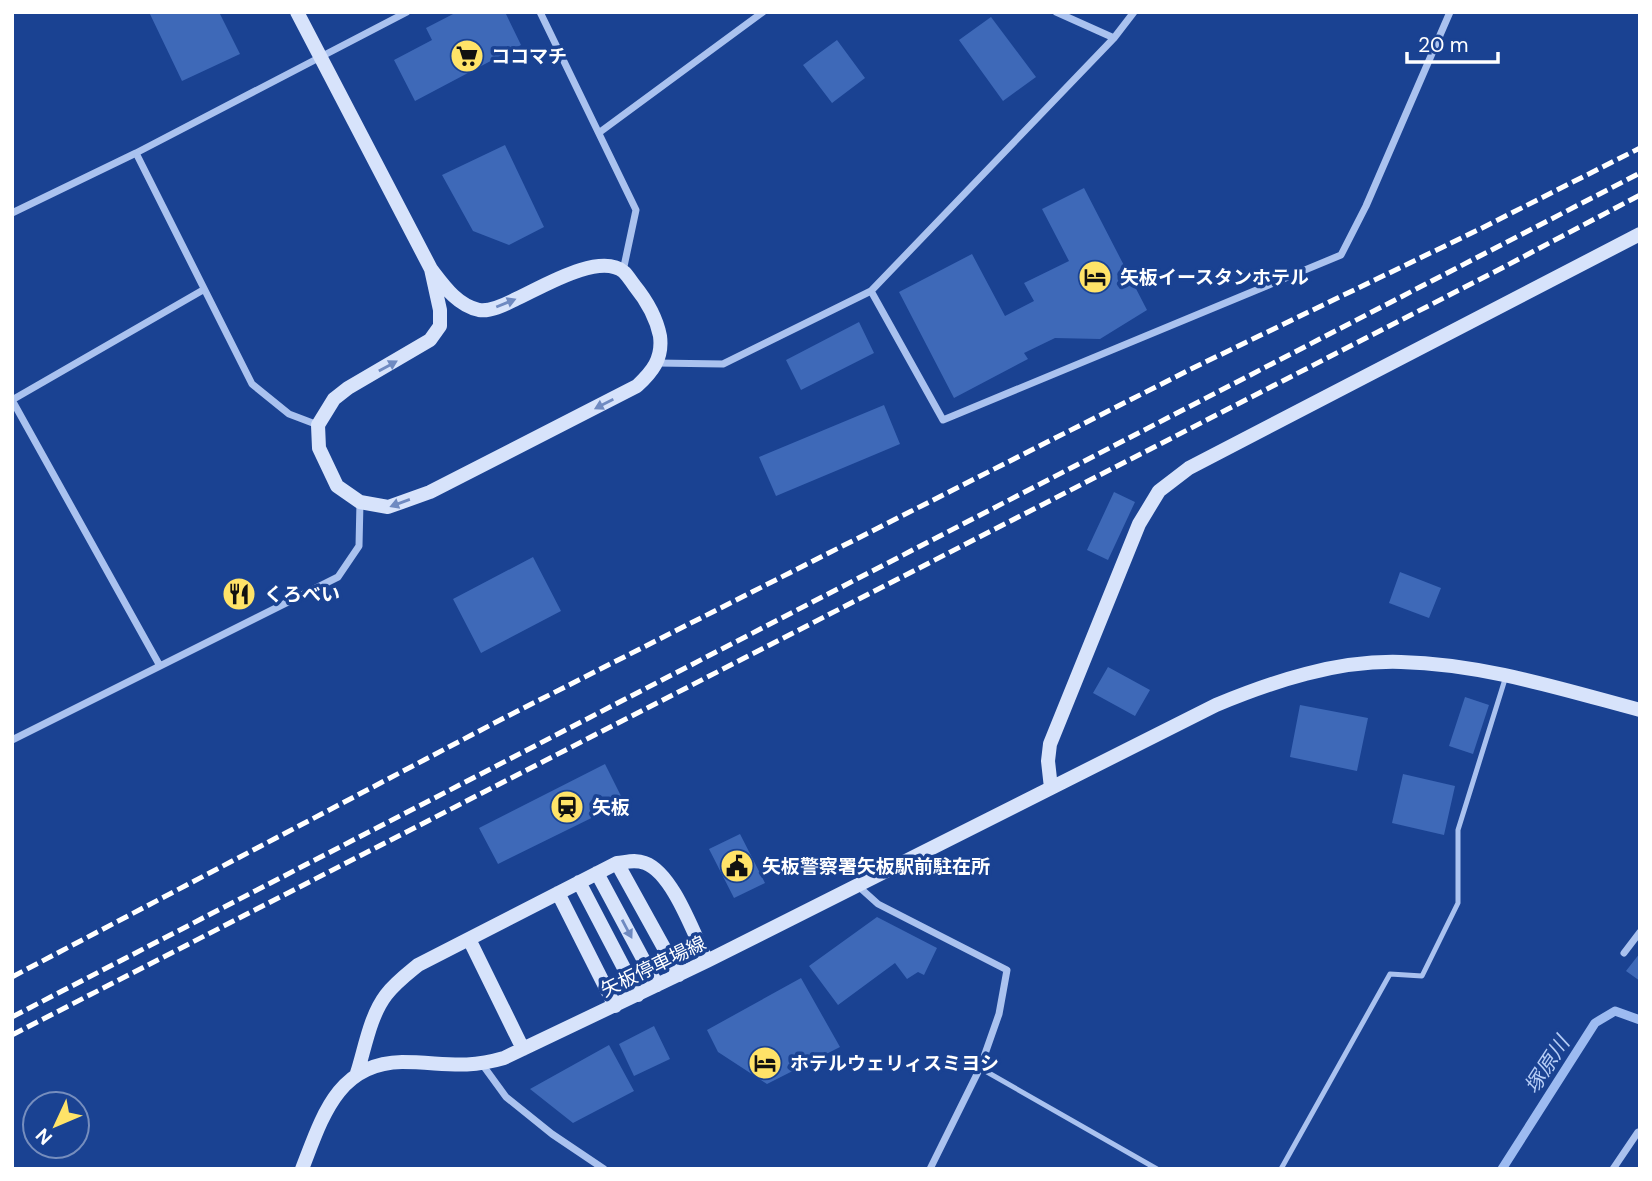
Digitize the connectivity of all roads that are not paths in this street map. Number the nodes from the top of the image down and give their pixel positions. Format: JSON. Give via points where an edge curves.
{"nodes":[{"id":1,"x":297,"y":12,"type":"edge"},
{"id":2,"x":407,"y":12,"type":"edge"},
{"id":3,"x":540,"y":12,"type":"edge"},
{"id":4,"x":763,"y":12,"type":"edge"},
{"id":5,"x":1056,"y":12,"type":"edge"},
{"id":6,"x":1134,"y":12,"type":"edge"},
{"id":7,"x":1450,"y":12,"type":"edge"},
{"id":8,"x":1114,"y":38,"type":"junction"},
{"id":9,"x":320,"y":57,"type":"junction"},
{"id":10,"x":600,"y":132,"type":"junction"},
{"id":11,"x":136,"y":153,"type":"junction"},
{"id":12,"x":12,"y":213,"type":"edge"},
{"id":13,"x":1640,"y":234,"type":"edge"},
{"id":14,"x":431,"y":269,"type":"junction"},
{"id":15,"x":622,"y":271,"type":"junction"},
{"id":16,"x":203,"y":290,"type":"junction"},
{"id":17,"x":871,"y":291,"type":"junction"},
{"id":18,"x":657,"y":363,"type":"junction"},
{"id":19,"x":12,"y":400,"type":"edge"},
{"id":20,"x":318,"y":425,"type":"junction"},
{"id":21,"x":360,"y":502,"type":"junction"},
{"id":22,"x":160,"y":666,"type":"junction"},
{"id":23,"x":1507,"y":674,"type":"junction"},
{"id":24,"x":1640,"y":710,"type":"edge"},
{"id":25,"x":12,"y":740,"type":"edge"},
{"id":26,"x":1051,"y":788,"type":"junction"},
{"id":27,"x":617,"y":863,"type":"junction"},
{"id":28,"x":597,"y":873,"type":"junction"},
{"id":29,"x":579,"y":883,"type":"junction"},
{"id":30,"x":858,"y":886,"type":"junction"},
{"id":31,"x":558,"y":893,"type":"junction"},
{"id":32,"x":1640,"y":932,"type":"edge"},
{"id":33,"x":469,"y":939,"type":"junction"},
{"id":34,"x":1624,"y":954,"type":"dead end"},
{"id":35,"x":707,"y":961,"type":"junction"},
{"id":36,"x":678,"y":975,"type":"junction"},
{"id":37,"x":657,"y":985,"type":"junction"},
{"id":38,"x":638,"y":995,"type":"junction"},
{"id":39,"x":615,"y":1006,"type":"junction"},
{"id":40,"x":523,"y":1049,"type":"junction"},
{"id":41,"x":482,"y":1064,"type":"junction"},
{"id":42,"x":980,"y":1068,"type":"junction"},
{"id":43,"x":357,"y":1073,"type":"junction"},
{"id":44,"x":1640,"y":1133,"type":"edge"},
{"id":45,"x":302,"y":1169,"type":"edge"},
{"id":46,"x":604,"y":1169,"type":"edge"},
{"id":47,"x":930,"y":1169,"type":"edge"},
{"id":48,"x":1157,"y":1169,"type":"edge"},
{"id":49,"x":1281,"y":1169,"type":"edge"},
{"id":50,"x":1613,"y":1169,"type":"edge"}],
"edges":[{"from":1,"to":9,"type":"street"},
{"from":2,"to":9,"type":"street"},
{"from":3,"to":10,"type":"street"},
{"from":4,"to":10,"type":"street"},
{"from":5,"to":8,"type":"street"},
{"from":6,"to":8,"type":"street"},
{"from":7,"to":17,"type":"street","via":[[1341,255],[943,420]]},
{"from":8,"to":17,"type":"street"},
{"from":9,"to":11,"type":"street"},
{"from":9,"to":14,"type":"street"},
{"from":10,"to":15,"type":"street","via":[[636,210]]},
{"from":11,"to":12,"type":"street"},
{"from":11,"to":16,"type":"street"},
{"from":13,"to":26,"type":"street","via":[[1189,468],[1160,491],[1139,524],[1050,744]]},
{"from":14,"to":15,"type":"street","one_way":true,"via":[[449,293],[480,310],[500,307],[590,267]]},
{"from":20,"to":14,"type":"street","one_way":true,"via":[[334,399],[348,388],[430,340],[440,326]]},
{"from":15,"to":18,"type":"street","via":[[657,319],[661,346]]},
{"from":16,"to":19,"type":"street"},
{"from":16,"to":20,"type":"street","via":[[252,384],[289,414]]},
{"from":17,"to":18,"type":"street","via":[[723,365]]},
{"from":18,"to":21,"type":"street","one_way":true,"via":[[630,390],[430,492],[388,507]]},
{"from":19,"to":22,"type":"street"},
{"from":20,"to":21,"type":"street","via":[[319,448],[337,486]]},
{"from":21,"to":22,"type":"street","via":[[359,546],[338,577]]},
{"from":22,"to":25,"type":"street"},
{"from":23,"to":24,"type":"street","name":"矢板停車場線"},
{"from":23,"to":26,"type":"street","name":"矢板停車場線","via":[[1399,661],[1309,673],[1216,705]]},
{"from":23,"to":49,"type":"lane","via":[[1458,830],[1458,903],[1422,976],[1390,974]]},
{"from":26,"to":30,"type":"street","name":"矢板停車場線"},
{"from":27,"to":28,"type":"street"},
{"from":27,"to":35,"type":"street","via":[[634,860],[659,874],[671,888]]},
{"from":27,"to":36,"type":"street"},
{"from":28,"to":29,"type":"street"},
{"from":28,"to":37,"type":"street","one_way":true},
{"from":29,"to":31,"type":"street"},
{"from":29,"to":38,"type":"street"},
{"from":30,"to":35,"type":"street","name":"矢板停車場線"},
{"from":30,"to":42,"type":"street","via":[[878,904],[1007,970],[999,1014]]},
{"from":31,"to":33,"type":"street"},
{"from":31,"to":39,"type":"street"},
{"from":32,"to":34,"type":"street"},
{"from":33,"to":40,"type":"street"},
{"from":33,"to":43,"type":"street","via":[[418,965],[385,996]]},
{"from":35,"to":36,"type":"street","name":"矢板停車場線"},
{"from":36,"to":37,"type":"street","name":"矢板停車場線"},
{"from":37,"to":38,"type":"street","name":"矢板停車場線"},
{"from":38,"to":39,"type":"street","name":"矢板停車場線"},
{"from":39,"to":40,"type":"street","name":"矢板停車場線"},
{"from":40,"to":41,"type":"street","name":"矢板停車場線"},
{"from":41,"to":43,"type":"street","name":"矢板停車場線","via":[[401,1062]]},
{"from":41,"to":46,"type":"street","via":[[506,1097]]},
{"from":42,"to":47,"type":"street"},
{"from":42,"to":48,"type":"lane"},
{"from":43,"to":45,"type":"street","via":[[329,1106]]},
{"from":44,"to":50,"type":"street"}]}
